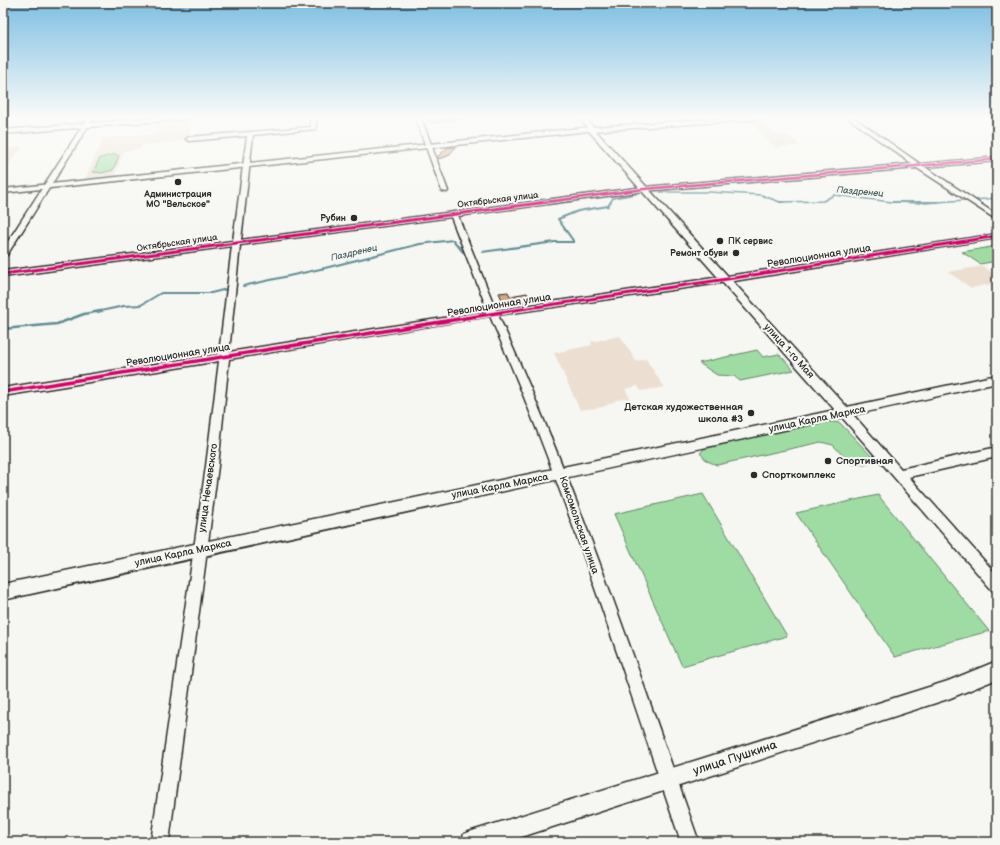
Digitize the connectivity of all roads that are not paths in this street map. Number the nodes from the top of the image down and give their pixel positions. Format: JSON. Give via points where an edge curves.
{"nodes":[{"id":1,"x":65,"y":156,"type":"edge"},
{"id":2,"x":246,"y":156,"type":"edge"},
{"id":3,"x":333,"y":156,"type":"edge"},
{"id":4,"x":433,"y":156,"type":"edge"},
{"id":5,"x":615,"y":156,"type":"edge"},
{"id":6,"x":906,"y":156,"type":"edge"},
{"id":7,"x":997,"y":159,"type":"edge"},
{"id":8,"x":245,"y":166,"type":"junction"},
{"id":9,"x":919,"y":166,"type":"junction"},
{"id":10,"x":46,"y":186,"type":"junction"},
{"id":11,"x":644,"y":189,"type":"junction"},
{"id":12,"x":3,"y":191,"type":"edge"},
{"id":13,"x":445,"y":191,"type":"dead end"},
{"id":14,"x":454,"y":214,"type":"junction"},
{"id":15,"x":997,"y":218,"type":"edge"},
{"id":16,"x":997,"y":236,"type":"edge"},
{"id":17,"x":238,"y":243,"type":"junction"},
{"id":18,"x":3,"y":255,"type":"edge"},
{"id":19,"x":3,"y":274,"type":"edge"},
{"id":20,"x":724,"y":279,"type":"junction"},
{"id":21,"x":493,"y":313,"type":"junction"},
{"id":22,"x":224,"y":356,"type":"junction"},
{"id":23,"x":997,"y":379,"type":"edge"},
{"id":24,"x":3,"y":392,"type":"edge"},
{"id":25,"x":844,"y":412,"type":"junction"},
{"id":26,"x":997,"y":452,"type":"edge"},
{"id":27,"x":561,"y":474,"type":"junction"},
{"id":28,"x":899,"y":474,"type":"junction"},
{"id":29,"x":200,"y":549,"type":"junction"},
{"id":30,"x":997,"y":585,"type":"edge"},
{"id":31,"x":3,"y":592,"type":"edge"},
{"id":32,"x":997,"y":670,"type":"edge"},
{"id":33,"x":668,"y":780,"type":"junction"},
{"id":34,"x":160,"y":842,"type":"edge"},
{"id":35,"x":472,"y":842,"type":"edge"},
{"id":36,"x":690,"y":842,"type":"edge"}],
"edges":[{"from":1,"to":10,"type":"street"},
{"from":2,"to":8,"type":"street","name":"улица Нечаевского"},
{"from":3,"to":8,"type":"main road"},
{"from":4,"to":13,"type":"street"},
{"from":5,"to":11,"type":"main road","name":"улица 1-го Мая"},
{"from":6,"to":9,"type":"street"},
{"from":7,"to":9,"type":"street","name":"Октябрьская улица"},
{"from":8,"to":10,"type":"main road"},
{"from":8,"to":17,"type":"street","name":"улица Нечаевского"},
{"from":9,"to":11,"type":"street","name":"Октябрьская улица"},
{"from":9,"to":15,"type":"street"},
{"from":10,"to":12,"type":"main road"},
{"from":10,"to":18,"type":"street"},
{"from":11,"to":14,"type":"street","name":"Октябрьская улица"},
{"from":11,"to":20,"type":"main road","name":"улица 1-го Мая"},
{"from":14,"to":17,"type":"street","name":"Октябрьская улица"},
{"from":14,"to":21,"type":"street","name":"Комсомольская улица"},
{"from":16,"to":20,"type":"street","name":"Революционная улица"},
{"from":17,"to":19,"type":"street","name":"Октябрьская улица"},
{"from":17,"to":22,"type":"street","name":"улица Нечаевского"},
{"from":20,"to":21,"type":"street","name":"Революционная улица"},
{"from":20,"to":25,"type":"main road","name":"улица 1-го Мая"},
{"from":21,"to":22,"type":"street","name":"Революционная улица"},
{"from":21,"to":27,"type":"street","name":"Комсомольская улица"},
{"from":22,"to":24,"type":"street","name":"Революционная улица"},
{"from":22,"to":29,"type":"street","name":"улица Нечаевского"},
{"from":23,"to":25,"type":"main road","name":"улица Карла Маркса"},
{"from":25,"to":27,"type":"main road","name":"улица Карла Маркса"},
{"from":25,"to":28,"type":"street","name":"улица 1-го Мая"},
{"from":26,"to":28,"type":"street"},
{"from":27,"to":29,"type":"main road","name":"улица Карла Маркса"},
{"from":27,"to":33,"type":"street","name":"Комсомольская улица"},
{"from":28,"to":30,"type":"street","name":"улица 1-го Мая"},
{"from":29,"to":31,"type":"main road","name":"улица Карла Маркса"},
{"from":29,"to":34,"type":"street","name":"улица Нечаевского"},
{"from":32,"to":33,"type":"main road","name":"улица Пушкина","via":[[948,690]]},
{"from":33,"to":35,"type":"main road","name":"улица Пушкина"},
{"from":33,"to":36,"type":"street","name":"Комсомольская улица"}]}
